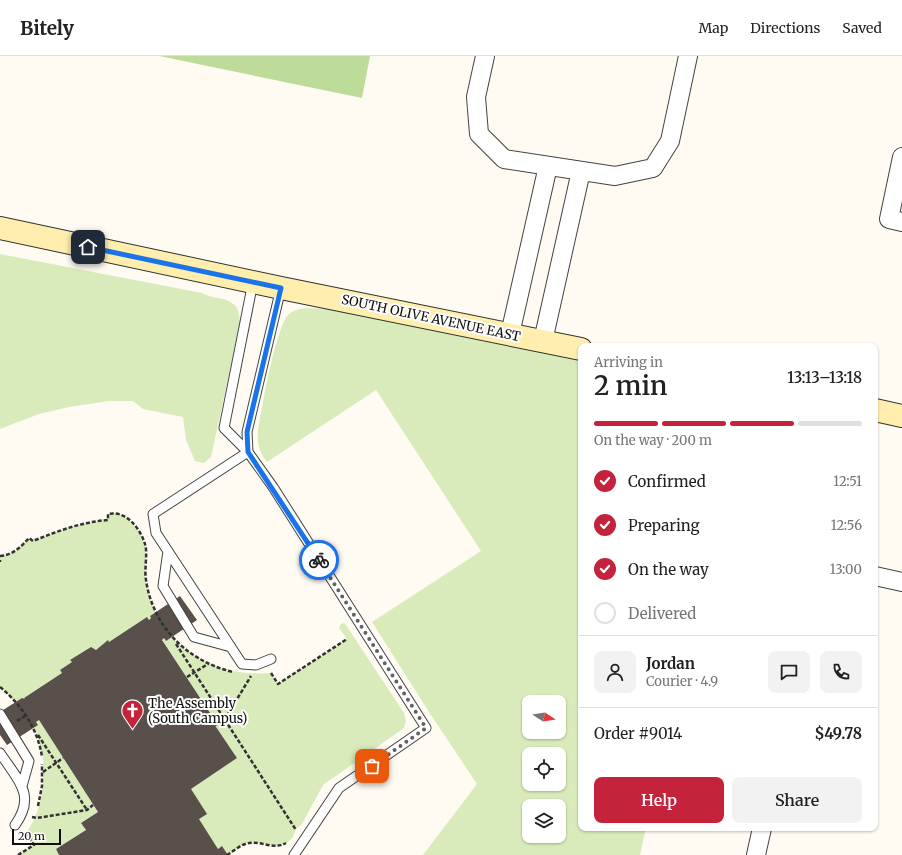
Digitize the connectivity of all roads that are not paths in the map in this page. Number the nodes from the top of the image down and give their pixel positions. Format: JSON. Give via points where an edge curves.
{"nodes":[{"id":1,"x":484,"y":56,"type":"edge"},
{"id":2,"x":688,"y":56,"type":"edge"},
{"id":3,"x":902,"y":157,"type":"edge"},
{"id":4,"x":548,"y":166,"type":"junction"},
{"id":5,"x":581,"y":171,"type":"junction"},
{"id":6,"x":902,"y":222,"type":"edge"},
{"id":7,"x":0,"y":228,"type":"edge"},
{"id":8,"x":253,"y":282,"type":"junction"},
{"id":9,"x":281,"y":288,"type":"junction"},
{"id":10,"x":510,"y":334,"type":"junction"},
{"id":11,"x":542,"y":341,"type":"junction"},
{"id":12,"x":578,"y":348,"type":"edge"},
{"id":13,"x":878,"y":411,"type":"edge"},
{"id":14,"x":902,"y":416,"type":"edge"},
{"id":15,"x":248,"y":452,"type":"junction"},
{"id":16,"x":168,"y":551,"type":"junction"},
{"id":17,"x":878,"y":577,"type":"edge"},
{"id":18,"x":902,"y":582,"type":"edge"},
{"id":19,"x":231,"y":647,"type":"junction"},
{"id":20,"x":271,"y":659,"type":"dead end"},
{"id":21,"x":0,"y":714,"type":"edge"},
{"id":22,"x":0,"y":753,"type":"edge"},
{"id":23,"x":22,"y":786,"type":"junction"},
{"id":24,"x":15,"y":825,"type":"dead end"},
{"id":25,"x":761,"y":831,"type":"edge"},
{"id":26,"x":294,"y":855,"type":"edge"},
{"id":27,"x":756,"y":855,"type":"edge"}],
"edges":[{"from":1,"to":4,"type":"street","via":[[476,97],[479,134],[504,159]]},
{"from":2,"to":5,"type":"street","via":[[670,141],[653,168],[615,176]]},
{"from":3,"to":6,"type":"street","via":[[889,219]]},
{"from":4,"to":5,"type":"street"},
{"from":4,"to":10,"type":"street"},
{"from":5,"to":11,"type":"street"},
{"from":7,"to":8,"type":"street"},
{"from":8,"to":9,"type":"street","name":"SOUTH OLIVE AVENUE EAST"},
{"from":8,"to":15,"type":"lane","via":[[224,428]]},
{"from":9,"to":10,"type":"street","name":"SOUTH OLIVE AVENUE EAST"},
{"from":9,"to":15,"type":"lane","via":[[247,432]]},
{"from":10,"to":11,"type":"street","name":"SOUTH OLIVE AVENUE EAST"},
{"from":11,"to":12,"type":"street","name":"SOUTH OLIVE AVENUE EAST"},
{"from":13,"to":14,"type":"street"},
{"from":15,"to":16,"type":"lane","via":[[153,514],[156,533]]},
{"from":15,"to":26,"type":"lane","via":[[277,493],[426,728],[339,788]]},
{"from":16,"to":19,"type":"lane"},
{"from":16,"to":19,"type":"lane","via":[[163,586],[194,637]]},
{"from":17,"to":18,"type":"street"},
{"from":19,"to":20,"type":"lane","via":[[242,664],[252,669]]},
{"from":21,"to":23,"type":"lane","via":[[29,761]]},
{"from":22,"to":23,"type":"lane"},
{"from":23,"to":24,"type":"lane","via":[[26,799],[23,814]]},
{"from":25,"to":27,"type":"street"}]}
